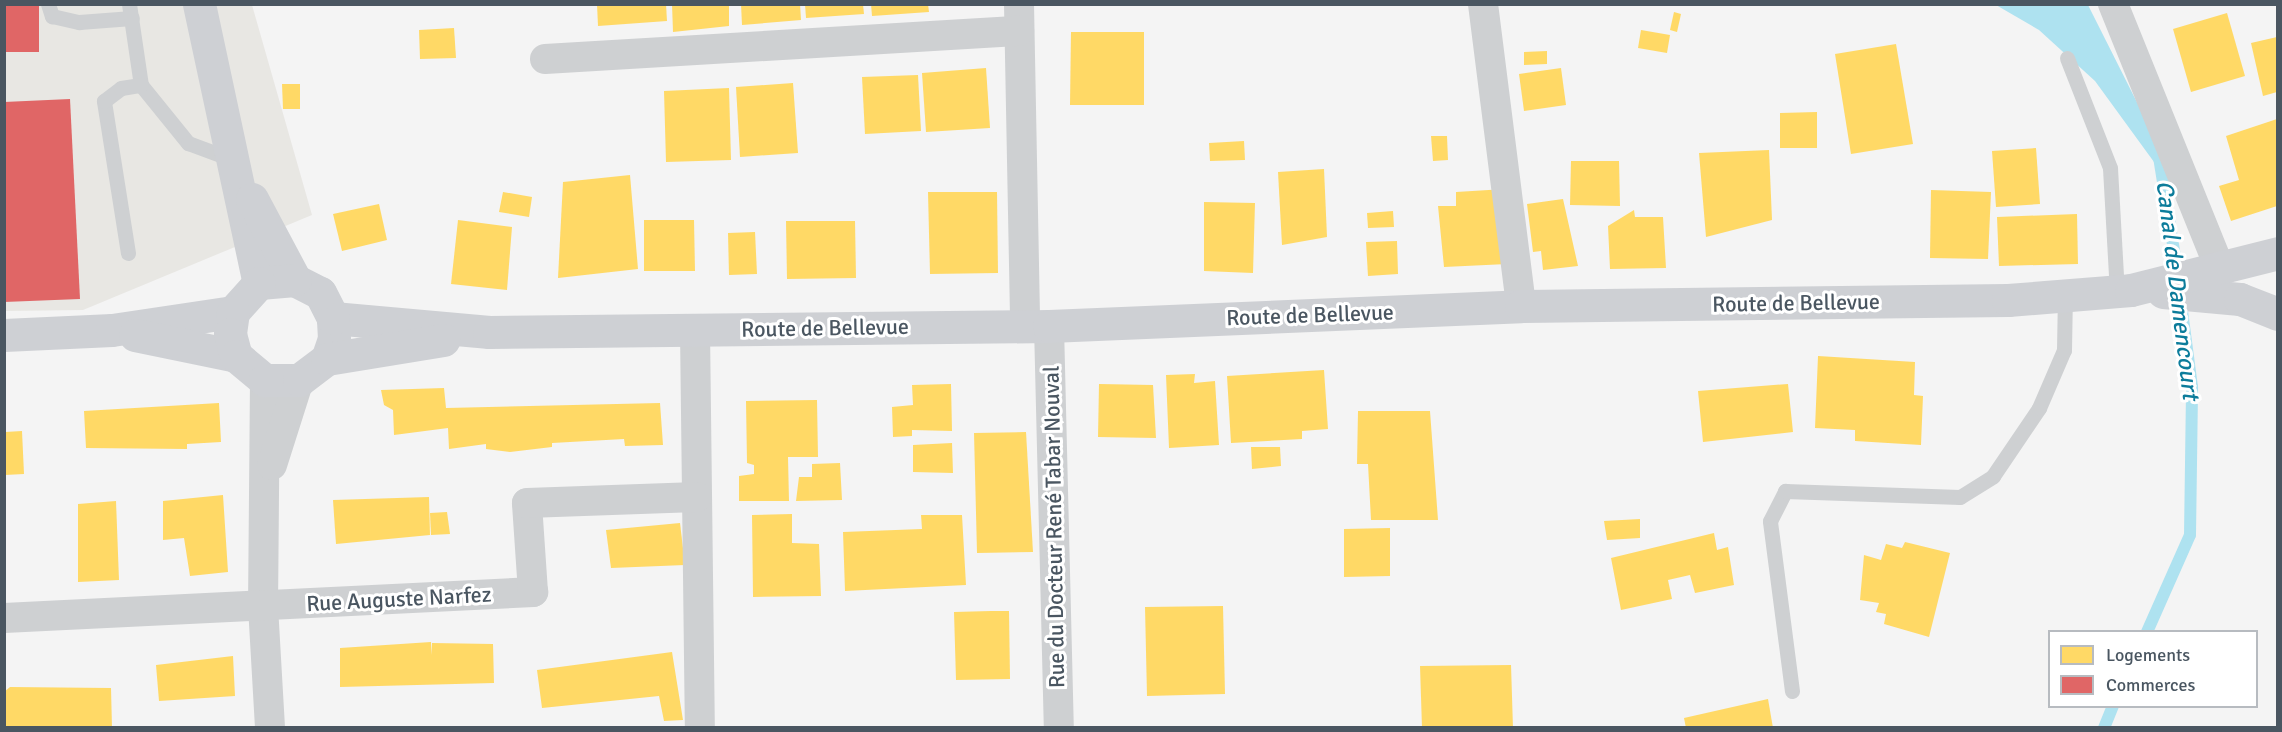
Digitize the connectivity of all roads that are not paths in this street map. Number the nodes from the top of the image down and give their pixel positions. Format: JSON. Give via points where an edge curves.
{"nodes":[{"id":1,"x":48,"y":4,"type":"edge"},
{"id":2,"x":199,"y":4,"type":"edge"},
{"id":3,"x":1483,"y":4,"type":"edge"},
{"id":4,"x":2113,"y":4,"type":"edge"},
{"id":5,"x":130,"y":11,"type":"edge"},
{"id":6,"x":1019,"y":18,"type":"edge"},
{"id":7,"x":2067,"y":58,"type":"dead end"},
{"id":8,"x":545,"y":59,"type":"dead end"},
{"id":9,"x":141,"y":85,"type":"junction"},
{"id":10,"x":231,"y":159,"type":"junction"},
{"id":11,"x":128,"y":253,"type":"dead end"},
{"id":12,"x":2277,"y":253,"type":"edge"},
{"id":13,"x":2219,"y":267,"type":"junction"},
{"id":14,"x":295,"y":280,"type":"junction"},
{"id":15,"x":259,"y":283,"type":"junction"},
{"id":16,"x":2184,"y":284,"type":"junction"},
{"id":17,"x":2134,"y":290,"type":"junction"},
{"id":18,"x":2065,"y":295,"type":"junction"},
{"id":19,"x":1521,"y":306,"type":"junction"},
{"id":20,"x":233,"y":312,"type":"junction"},
{"id":21,"x":2277,"y":314,"type":"edge"},
{"id":22,"x":333,"y":318,"type":"junction"},
{"id":23,"x":1037,"y":326,"type":"junction"},
{"id":24,"x":112,"y":330,"type":"junction"},
{"id":25,"x":695,"y":330,"type":"junction"},
{"id":26,"x":489,"y":332,"type":"junction"},
{"id":27,"x":4,"y":335,"type":"edge"},
{"id":28,"x":236,"y":356,"type":"junction"},
{"id":29,"x":327,"y":359,"type":"junction"},
{"id":30,"x":265,"y":380,"type":"junction"},
{"id":31,"x":299,"y":380,"type":"junction"},
{"id":32,"x":697,"y":497,"type":"junction"},
{"id":33,"x":262,"y":499,"type":"junction"},
{"id":34,"x":263,"y":606,"type":"junction"},
{"id":35,"x":4,"y":618,"type":"edge"},
{"id":36,"x":1792,"y":691,"type":"dead end"},
{"id":37,"x":270,"y":728,"type":"edge"},
{"id":38,"x":700,"y":728,"type":"edge"},
{"id":39,"x":1059,"y":728,"type":"edge"}],
"edges":[{"from":1,"to":5,"type":"lane","via":[[52,16],[79,22]]},
{"from":2,"to":10,"type":"main road"},
{"from":3,"to":19,"type":"street"},
{"from":4,"to":13,"type":"street"},
{"from":5,"to":9,"type":"lane"},
{"from":6,"to":8,"type":"street"},
{"from":6,"to":23,"type":"street","name":"Rue du Docteur René Tabar Nouval"},
{"from":7,"to":17,"type":"lane","via":[[2110,168]]},
{"from":9,"to":10,"type":"lane","via":[[188,143]]},
{"from":9,"to":11,"type":"lane","via":[[121,88],[104,101]]},
{"from":10,"to":14,"type":"main road"},
{"from":10,"to":15,"type":"main road"},
{"from":12,"to":13,"type":"main road","name":"Route de Bellevue"},
{"from":13,"to":16,"type":"main road","name":"Route de Bellevue"},
{"from":14,"to":15,"type":"main road"},
{"from":14,"to":22,"type":"main road","via":[[320,293]]},
{"from":15,"to":20,"type":"main road"},
{"from":16,"to":17,"type":"main road","name":"Route de Bellevue"},
{"from":16,"to":21,"type":"main road","name":"Route de Bellevue"},
{"from":17,"to":18,"type":"main road","name":"Route de Bellevue"},
{"from":18,"to":19,"type":"main road","name":"Route de Bellevue","via":[[2008,300]]},
{"from":18,"to":36,"type":"lane","via":[[2064,350],[2039,408],[1993,476],[1960,497],[1785,491],[1770,521]]},
{"from":19,"to":23,"type":"main road","name":"Route de Bellevue"},
{"from":20,"to":24,"type":"main road"},
{"from":20,"to":28,"type":"main road","via":[[230,334]]},
{"from":22,"to":26,"type":"main road","name":"Route de Bellevue"},
{"from":22,"to":29,"type":"main road","via":[[334,339]]},
{"from":23,"to":25,"type":"main road","name":"Route de Bellevue"},
{"from":23,"to":39,"type":"street","name":"Rue du Docteur René Tabar Nouval"},
{"from":24,"to":27,"type":"main road"},
{"from":24,"to":28,"type":"main road"},
{"from":25,"to":26,"type":"main road","name":"Route de Bellevue"},
{"from":25,"to":32,"type":"street"},
{"from":26,"to":29,"type":"main road","name":"Route de Bellevue"},
{"from":28,"to":30,"type":"main road"},
{"from":29,"to":31,"type":"main road","name":"Route de Bellevue"},
{"from":30,"to":31,"type":"main road"},
{"from":30,"to":33,"type":"street"},
{"from":31,"to":33,"type":"street"},
{"from":32,"to":34,"type":"street","name":"Rue Auguste Narfez","via":[[527,503],[533,592]]},
{"from":32,"to":38,"type":"street"},
{"from":33,"to":34,"type":"street"},
{"from":34,"to":35,"type":"street","name":"Rue Auguste Narfez"},
{"from":34,"to":37,"type":"street"}]}
